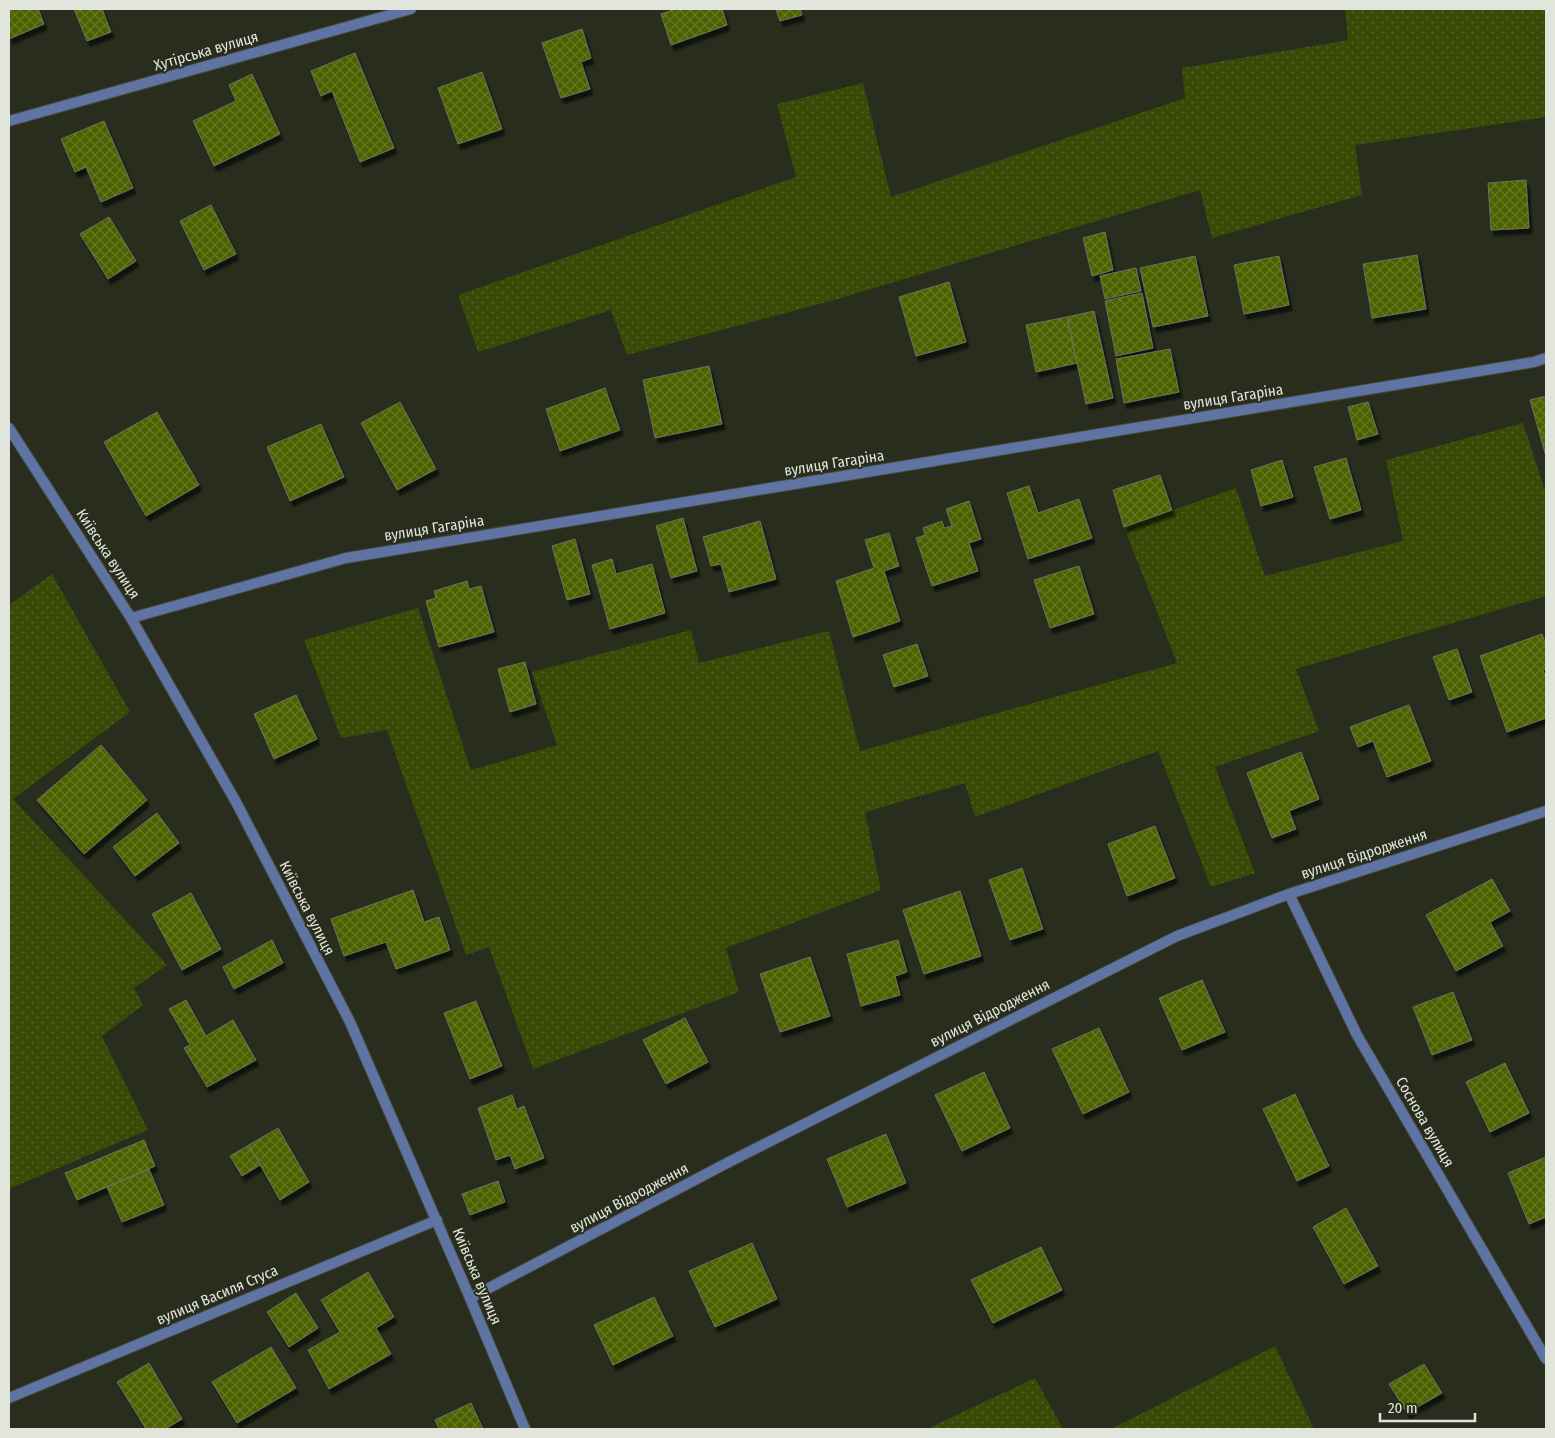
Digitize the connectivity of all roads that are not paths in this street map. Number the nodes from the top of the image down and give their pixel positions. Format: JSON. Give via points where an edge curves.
{"nodes":[{"id":1,"x":411,"y":9,"type":"edge"},
{"id":2,"x":9,"y":121,"type":"edge"},
{"id":3,"x":1546,"y":358,"type":"edge"},
{"id":4,"x":9,"y":428,"type":"edge"},
{"id":5,"x":131,"y":618,"type":"junction"},
{"id":6,"x":1546,"y":811,"type":"edge"},
{"id":7,"x":1289,"y":894,"type":"junction"},
{"id":8,"x":437,"y":1220,"type":"junction"},
{"id":9,"x":470,"y":1298,"type":"junction"},
{"id":10,"x":1546,"y":1359,"type":"edge"},
{"id":11,"x":9,"y":1398,"type":"edge"},
{"id":12,"x":524,"y":1429,"type":"edge"}],
"edges":[{"from":1,"to":2,"type":"street","name":"Хутірська вулиця"},
{"from":3,"to":5,"type":"street","name":"вулиця Гагаріна","via":[[346,558]]},
{"from":4,"to":5,"type":"street","name":"Київська вулиця"},
{"from":5,"to":8,"type":"street","name":"Київська вулиця","via":[[236,802],[350,1022]]},
{"from":6,"to":7,"type":"street","name":"вулиця Відродження"},
{"from":7,"to":9,"type":"street","name":"вулиця Відродження","via":[[1177,936],[729,1162]]},
{"from":7,"to":10,"type":"street","name":"Соснова вулиця","via":[[1357,1035]]},
{"from":8,"to":9,"type":"street","name":"Київська вулиця"},
{"from":8,"to":11,"type":"street","name":"вулиця Василя Стуса"},
{"from":9,"to":12,"type":"street","name":"Київська вулиця"}]}
